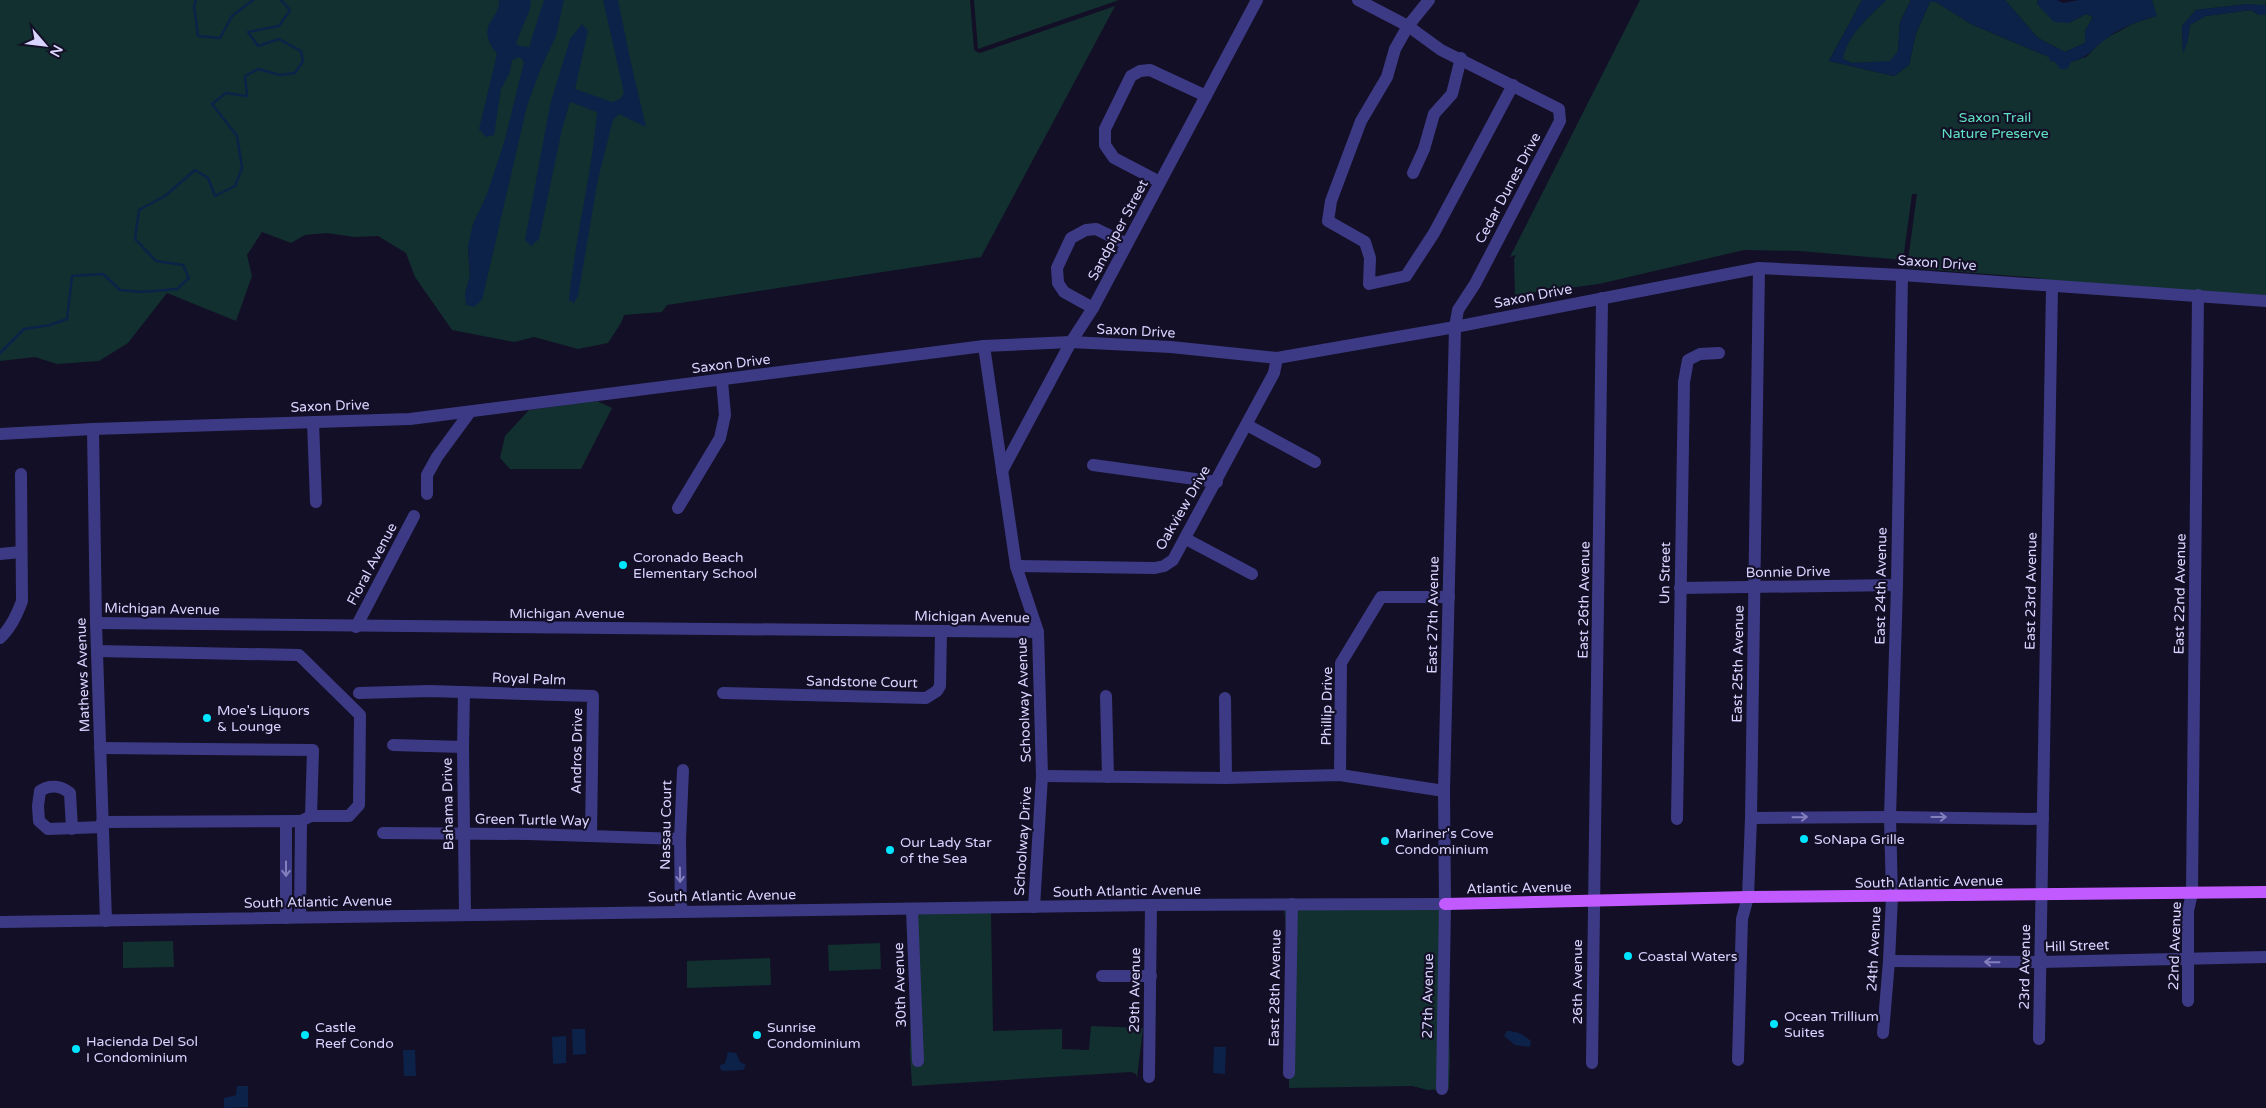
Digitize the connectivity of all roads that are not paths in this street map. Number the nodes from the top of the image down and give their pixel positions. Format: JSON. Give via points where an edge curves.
{"nodes":[{"id":1,"x":1258,"y":0,"type":"edge"},
{"id":2,"x":1358,"y":0,"type":"edge"},
{"id":3,"x":1429,"y":0,"type":"edge"},
{"id":4,"x":1408,"y":26,"type":"junction"},
{"id":5,"x":1461,"y":58,"type":"junction"},
{"id":6,"x":1513,"y":85,"type":"junction"},
{"id":7,"x":1206,"y":96,"type":"junction"},
{"id":8,"x":1413,"y":173,"type":"dead end"},
{"id":9,"x":1160,"y":182,"type":"junction"},
{"id":10,"x":1128,"y":244,"type":"junction"},
{"id":11,"x":1759,"y":268,"type":"junction"},
{"id":12,"x":1902,"y":275,"type":"junction"},
{"id":13,"x":2052,"y":286,"type":"junction"},
{"id":14,"x":2198,"y":295,"type":"junction"},
{"id":15,"x":1602,"y":298,"type":"junction"},
{"id":16,"x":2266,"y":301,"type":"edge"},
{"id":17,"x":1093,"y":308,"type":"junction"},
{"id":18,"x":1455,"y":326,"type":"junction"},
{"id":19,"x":1071,"y":342,"type":"junction"},
{"id":20,"x":984,"y":346,"type":"junction"},
{"id":21,"x":1719,"y":353,"type":"dead end"},
{"id":22,"x":1278,"y":358,"type":"junction"},
{"id":23,"x":722,"y":380,"type":"junction"},
{"id":24,"x":470,"y":412,"type":"junction"},
{"id":25,"x":313,"y":422,"type":"junction"},
{"id":26,"x":1247,"y":425,"type":"junction"},
{"id":27,"x":93,"y":429,"type":"junction"},
{"id":28,"x":0,"y":434,"type":"edge"},
{"id":29,"x":1315,"y":462,"type":"dead end"},
{"id":30,"x":1093,"y":465,"type":"dead end"},
{"id":31,"x":1002,"y":471,"type":"junction"},
{"id":32,"x":21,"y":474,"type":"dead end"},
{"id":33,"x":1217,"y":482,"type":"junction"},
{"id":34,"x":427,"y":494,"type":"dead end"},
{"id":35,"x":316,"y":502,"type":"dead end"},
{"id":36,"x":678,"y":508,"type":"dead end"},
{"id":37,"x":414,"y":516,"type":"dead end"},
{"id":38,"x":1186,"y":539,"type":"junction"},
{"id":39,"x":21,"y":552,"type":"junction"},
{"id":40,"x":0,"y":554,"type":"edge"},
{"id":41,"x":1016,"y":566,"type":"junction"},
{"id":42,"x":1252,"y":574,"type":"dead end"},
{"id":43,"x":1897,"y":585,"type":"junction"},
{"id":44,"x":1680,"y":588,"type":"junction"},
{"id":45,"x":1754,"y":588,"type":"junction"},
{"id":46,"x":1449,"y":597,"type":"junction"},
{"id":47,"x":96,"y":623,"type":"junction"},
{"id":48,"x":356,"y":627,"type":"junction"},
{"id":49,"x":941,"y":631,"type":"junction"},
{"id":50,"x":1038,"y":632,"type":"junction"},
{"id":51,"x":0,"y":638,"type":"edge"},
{"id":52,"x":97,"y":651,"type":"junction"},
{"id":53,"x":360,"y":692,"type":"dead end"},
{"id":54,"x":464,"y":692,"type":"junction"},
{"id":55,"x":723,"y":693,"type":"dead end"},
{"id":56,"x":593,"y":696,"type":"joint"},
{"id":57,"x":1106,"y":696,"type":"dead end"},
{"id":58,"x":1225,"y":698,"type":"dead end"},
{"id":59,"x":393,"y":745,"type":"dead end"},
{"id":60,"x":100,"y":748,"type":"junction"},
{"id":61,"x":462,"y":748,"type":"junction"},
{"id":62,"x":683,"y":770,"type":"dead end"},
{"id":63,"x":1340,"y":775,"type":"junction"},
{"id":64,"x":1042,"y":776,"type":"junction"},
{"id":65,"x":1108,"y":777,"type":"junction"},
{"id":66,"x":1226,"y":778,"type":"junction"},
{"id":67,"x":1444,"y":791,"type":"junction"},
{"id":68,"x":1890,"y":817,"type":"junction"},
{"id":69,"x":306,"y":818,"type":"junction"},
{"id":70,"x":1751,"y":818,"type":"junction"},
{"id":71,"x":1677,"y":819,"type":"dead end"},
{"id":72,"x":2043,"y":819,"type":"junction"},
{"id":73,"x":286,"y":821,"type":"junction"},
{"id":74,"x":102,"y":824,"type":"junction"},
{"id":75,"x":72,"y":829,"type":"dead end"},
{"id":76,"x":384,"y":833,"type":"dead end"},
{"id":77,"x":464,"y":835,"type":"junction"},
{"id":78,"x":591,"y":836,"type":"junction"},
{"id":79,"x":680,"y":840,"type":"junction"},
{"id":80,"x":2266,"y":892,"type":"edge"},
{"id":81,"x":2192,"y":893,"type":"junction"},
{"id":82,"x":2042,"y":895,"type":"junction"},
{"id":83,"x":1748,"y":897,"type":"junction"},
{"id":84,"x":1892,"y":897,"type":"junction"},
{"id":85,"x":1593,"y":902,"type":"junction"},
{"id":86,"x":1292,"y":904,"type":"junction"},
{"id":87,"x":1446,"y":904,"type":"junction"},
{"id":88,"x":1151,"y":905,"type":"junction"},
{"id":89,"x":1034,"y":907,"type":"junction"},
{"id":90,"x":912,"y":908,"type":"junction"},
{"id":91,"x":680,"y":911,"type":"junction"},
{"id":92,"x":465,"y":915,"type":"junction"},
{"id":93,"x":300,"y":917,"type":"junction"},
{"id":94,"x":286,"y":918,"type":"junction"},
{"id":95,"x":106,"y":921,"type":"junction"},
{"id":96,"x":0,"y":922,"type":"edge"},
{"id":97,"x":2266,"y":957,"type":"edge"},
{"id":98,"x":2189,"y":958,"type":"junction"},
{"id":99,"x":1889,"y":961,"type":"junction"},
{"id":100,"x":2040,"y":962,"type":"junction"},
{"id":101,"x":1102,"y":976,"type":"dead end"},
{"id":102,"x":1151,"y":976,"type":"junction"},
{"id":103,"x":2188,"y":1001,"type":"dead end"},
{"id":104,"x":1883,"y":1033,"type":"dead end"},
{"id":105,"x":2039,"y":1039,"type":"dead end"},
{"id":106,"x":918,"y":1060,"type":"dead end"},
{"id":107,"x":1738,"y":1060,"type":"dead end"},
{"id":108,"x":1592,"y":1063,"type":"dead end"},
{"id":109,"x":1288,"y":1073,"type":"dead end"},
{"id":110,"x":1148,"y":1077,"type":"dead end"},
{"id":111,"x":1442,"y":1089,"type":"dead end"}],
"edges":[{"from":1,"to":7,"type":"street","name":"Sandpiper Street"},
{"from":2,"to":4,"type":"street","name":"Cedar Dunes Drive"},
{"from":3,"to":4,"type":"street"},
{"from":4,"to":5,"type":"street","name":"Cedar Dunes Drive","via":[[1441,50]]},
{"from":4,"to":6,"type":"street","via":[[1395,49],[1387,77],[1361,121],[1331,201],[1328,220],[1365,242],[1370,258],[1370,284],[1406,276],[1434,233]]},
{"from":5,"to":6,"type":"street","name":"Cedar Dunes Drive"},
{"from":5,"to":8,"type":"street","via":[[1452,94],[1434,114]]},
{"from":6,"to":18,"type":"street","name":"Cedar Dunes Drive","via":[[1559,109],[1560,121],[1475,284],[1458,310]]},
{"from":7,"to":9,"type":"street","name":"Sandpiper Street"},
{"from":7,"to":9,"type":"street","via":[[1150,70],[1131,76],[1105,130],[1105,145],[1114,158]]},
{"from":9,"to":10,"type":"street","name":"Sandpiper Street"},
{"from":10,"to":17,"type":"street","name":"Sandpiper Street"},
{"from":10,"to":17,"type":"street","via":[[1096,229],[1070,238],[1056,268],[1058,283],[1064,292]]},
{"from":11,"to":12,"type":"street","name":"Saxon Drive"},
{"from":11,"to":15,"type":"street","name":"Saxon Drive"},
{"from":11,"to":45,"type":"street","name":"East 25th Avenue"},
{"from":12,"to":13,"type":"street","name":"Saxon Drive"},
{"from":12,"to":43,"type":"street","name":"East 24th Avenue"},
{"from":13,"to":14,"type":"street","name":"Saxon Drive"},
{"from":13,"to":72,"type":"street","name":"East 23rd Avenue"},
{"from":14,"to":16,"type":"street","name":"Saxon Drive"},
{"from":14,"to":81,"type":"street","name":"East 22nd Avenue"},
{"from":15,"to":18,"type":"street","name":"Saxon Drive"},
{"from":15,"to":85,"type":"street","name":"East 26th Avenue"},
{"from":17,"to":19,"type":"street","name":"Sandpiper Street"},
{"from":18,"to":22,"type":"street","name":"Saxon Drive"},
{"from":18,"to":46,"type":"street","name":"East 27th Avenue"},
{"from":19,"to":20,"type":"street","name":"Saxon Drive"},
{"from":19,"to":22,"type":"street","name":"Saxon Drive","via":[[1171,347]]},
{"from":19,"to":31,"type":"street","name":"Sandpiper Street"},
{"from":20,"to":23,"type":"street","name":"Saxon Drive"},
{"from":20,"to":31,"type":"street","name":"Schoolway Avenue"},
{"from":21,"to":44,"type":"street","name":"Un Street","via":[[1700,354],[1688,360],[1684,382]]},
{"from":22,"to":26,"type":"street","name":"Oakview Drive","via":[[1274,373]]},
{"from":23,"to":24,"type":"street","name":"Saxon Drive"},
{"from":23,"to":36,"type":"street","via":[[725,415],[720,438]]},
{"from":24,"to":25,"type":"street","name":"Saxon Drive","via":[[410,419]]},
{"from":24,"to":34,"type":"street","via":[[437,457],[428,475]]},
{"from":25,"to":27,"type":"street","name":"Saxon Drive"},
{"from":25,"to":35,"type":"street"},
{"from":26,"to":29,"type":"street"},
{"from":26,"to":33,"type":"street","name":"Oakview Drive"},
{"from":27,"to":28,"type":"street","name":"Saxon Drive"},
{"from":27,"to":47,"type":"street","name":"Mathews Avenue"},
{"from":30,"to":33,"type":"street"},
{"from":31,"to":41,"type":"street","name":"Schoolway Avenue"},
{"from":32,"to":39,"type":"street"},
{"from":33,"to":38,"type":"street","name":"Oakview Drive"},
{"from":37,"to":48,"type":"street","name":"Floral Avenue"},
{"from":38,"to":41,"type":"street","name":"Oakview Drive","via":[[1173,560],[1155,568]]},
{"from":38,"to":42,"type":"street"},
{"from":39,"to":40,"type":"street"},
{"from":39,"to":51,"type":"street","via":[[22,601],[17,616]]},
{"from":41,"to":50,"type":"street","name":"Schoolway Avenue"},
{"from":43,"to":45,"type":"street","name":"Bonnie Drive"},
{"from":43,"to":68,"type":"street","name":"East 24th Avenue"},
{"from":44,"to":45,"type":"street","name":"Bonnie Drive"},
{"from":44,"to":71,"type":"street","name":"Un Street"},
{"from":45,"to":70,"type":"street","name":"East 25th Avenue"},
{"from":46,"to":63,"type":"street","name":"Phillip Drive","via":[[1381,597],[1342,663]]},
{"from":46,"to":67,"type":"street","name":"East 27th Avenue"},
{"from":47,"to":48,"type":"street","name":"Michigan Avenue"},
{"from":47,"to":52,"type":"street","name":"Mathews Avenue"},
{"from":48,"to":49,"type":"street","name":"Michigan Avenue"},
{"from":49,"to":50,"type":"street","name":"Michigan Avenue"},
{"from":49,"to":55,"type":"street","name":"Sandstone Court","via":[[940,686],[926,698]]},
{"from":50,"to":64,"type":"street","name":"Schoolway Avenue"},
{"from":52,"to":60,"type":"street","name":"Mathews Avenue"},
{"from":52,"to":69,"type":"street","via":[[299,655],[360,715],[359,804],[349,816]]},
{"from":53,"to":54,"type":"street","name":"Royal Palm"},
{"from":54,"to":56,"type":"street","name":"Royal Palm"},
{"from":54,"to":61,"type":"street","name":"Bahama Drive"},
{"from":56,"to":78,"type":"street","name":"Andros Drive"},
{"from":57,"to":65,"type":"street"},
{"from":58,"to":66,"type":"street"},
{"from":59,"to":61,"type":"street"},
{"from":60,"to":69,"type":"street","via":[[314,750]]},
{"from":60,"to":74,"type":"street","name":"Mathews Avenue"},
{"from":61,"to":77,"type":"street","name":"Bahama Drive"},
{"from":62,"to":79,"type":"street","name":"Nassau Court"},
{"from":63,"to":66,"type":"street","name":"Schoolway Avenue"},
{"from":63,"to":67,"type":"street","name":"Schoolway Avenue"},
{"from":64,"to":65,"type":"street","name":"Schoolway Avenue"},
{"from":64,"to":89,"type":"street","name":"Schoolway Drive"},
{"from":65,"to":66,"type":"street","name":"Schoolway Avenue"},
{"from":67,"to":87,"type":"street","name":"East 27th Avenue"},
{"from":70,"to":68,"type":"street","one_way":true},
{"from":68,"to":72,"type":"street","one_way":true},
{"from":68,"to":84,"type":"street","name":"East 24th Avenue"},
{"from":69,"to":73,"type":"street"},
{"from":69,"to":93,"type":"street"},
{"from":70,"to":83,"type":"street","name":"East 25th Avenue"},
{"from":72,"to":82,"type":"street","name":"East 23rd Avenue"},
{"from":73,"to":74,"type":"street"},
{"from":73,"to":94,"type":"street","one_way":true},
{"from":74,"to":75,"type":"street"},
{"from":74,"to":95,"type":"street","name":"Mathews Avenue"},
{"from":76,"to":77,"type":"street","name":"Green Turtle Way"},
{"from":77,"to":78,"type":"street","name":"Green Turtle Way"},
{"from":77,"to":92,"type":"street","name":"Bahama Drive"},
{"from":78,"to":79,"type":"street","name":"Green Turtle Way"},
{"from":79,"to":91,"type":"street","name":"Nassau Court","one_way":true},
{"from":80,"to":81,"type":"main road","name":"South Atlantic Avenue"},
{"from":81,"to":82,"type":"main road","name":"South Atlantic Avenue"},
{"from":81,"to":98,"type":"street","name":"22nd Avenue","via":[[2188,911]]},
{"from":82,"to":84,"type":"main road","name":"South Atlantic Avenue"},
{"from":82,"to":100,"type":"street","name":"23rd Avenue"},
{"from":83,"to":84,"type":"main road","name":"South Atlantic Avenue"},
{"from":83,"to":85,"type":"main road","name":"South Atlantic Avenue"},
{"from":83,"to":107,"type":"street","name":"East 25th Avenue","via":[[1742,919]]},
{"from":84,"to":99,"type":"street","name":"24th Avenue"},
{"from":85,"to":87,"type":"main road","name":"Atlantic Avenue"},
{"from":85,"to":108,"type":"street","name":"26th Avenue"},
{"from":86,"to":87,"type":"street","name":"South Atlantic Avenue"},
{"from":86,"to":88,"type":"street","name":"South Atlantic Avenue"},
{"from":86,"to":109,"type":"street","name":"East 28th Avenue"},
{"from":87,"to":111,"type":"street","name":"27th Avenue"},
{"from":88,"to":89,"type":"street","name":"South Atlantic Avenue"},
{"from":88,"to":102,"type":"street","name":"29th Avenue"},
{"from":89,"to":90,"type":"street","name":"South Atlantic Avenue"},
{"from":90,"to":91,"type":"street","name":"South Atlantic Avenue"},
{"from":90,"to":106,"type":"street","name":"30th Avenue"},
{"from":91,"to":92,"type":"street","name":"South Atlantic Avenue"},
{"from":92,"to":93,"type":"street","name":"South Atlantic Avenue"},
{"from":93,"to":94,"type":"street","name":"South Atlantic Avenue"},
{"from":94,"to":95,"type":"street","name":"South Atlantic Avenue"},
{"from":95,"to":96,"type":"street","name":"South Atlantic Avenue"},
{"from":97,"to":98,"type":"street","name":"Hill Street"},
{"from":98,"to":100,"type":"street","name":"Hill Street"},
{"from":98,"to":103,"type":"street","name":"22nd Avenue"},
{"from":100,"to":99,"type":"street","name":"Hill Street","one_way":true},
{"from":99,"to":104,"type":"street","name":"24th Avenue"},
{"from":100,"to":105,"type":"street","name":"23rd Avenue"},
{"from":101,"to":102,"type":"street"},
{"from":102,"to":110,"type":"street","name":"29th Avenue"}]}
